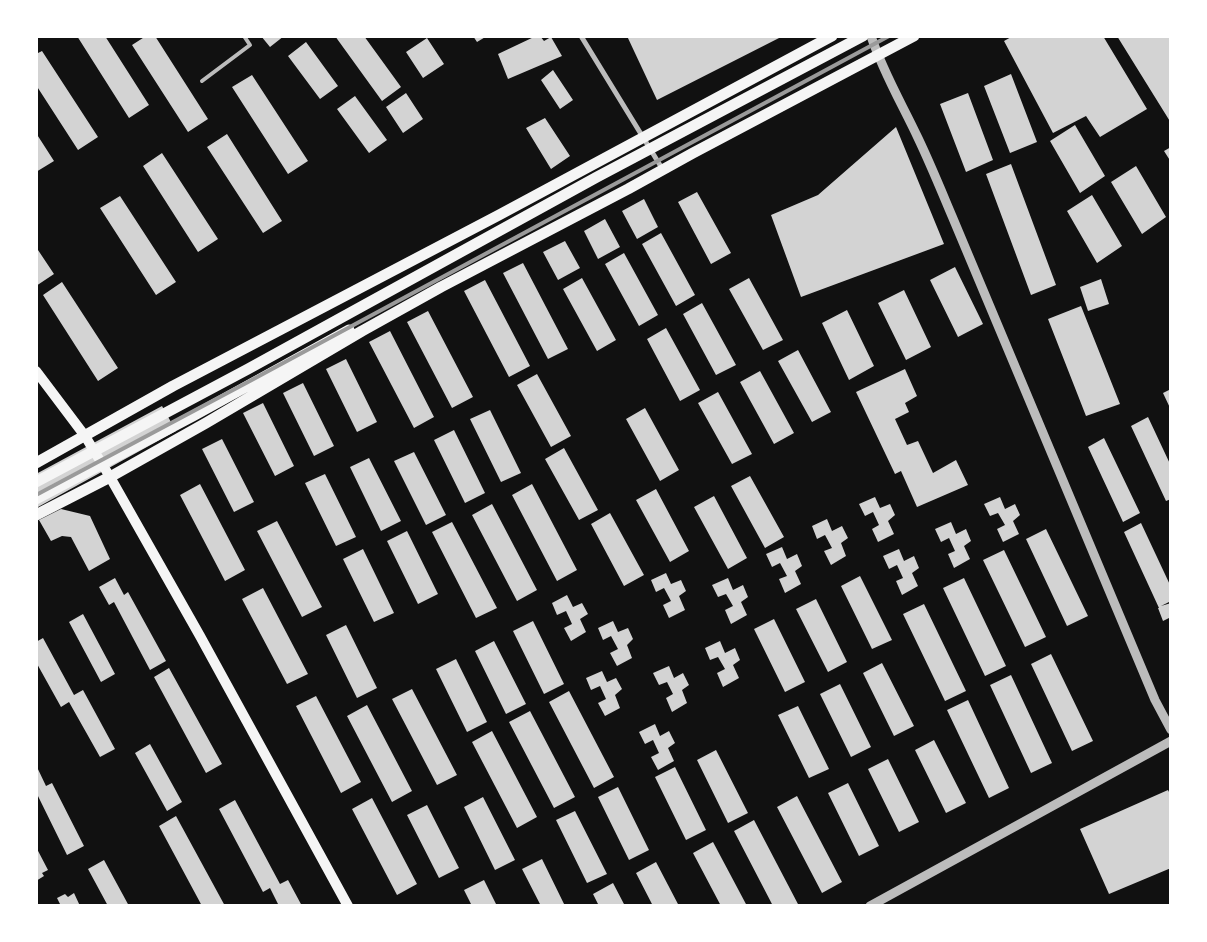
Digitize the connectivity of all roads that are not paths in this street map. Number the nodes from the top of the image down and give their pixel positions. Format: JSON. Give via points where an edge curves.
{"nodes":[{"id":1,"x":244,"y":36,"type":"edge"},
{"id":2,"x":581,"y":36,"type":"edge"},
{"id":3,"x":832,"y":36,"type":"edge"},
{"id":4,"x":863,"y":36,"type":"edge"},
{"id":5,"x":871,"y":36,"type":"edge"},
{"id":6,"x":898,"y":36,"type":"edge"},
{"id":7,"x":914,"y":36,"type":"edge"},
{"id":8,"x":877,"y":56,"type":"junction"},
{"id":9,"x":202,"y":81,"type":"dead end"},
{"id":10,"x":644,"y":138,"type":"junction"},
{"id":11,"x":663,"y":170,"type":"junction"},
{"id":12,"x":36,"y":370,"type":"edge"},
{"id":13,"x":85,"y":436,"type":"junction"},
{"id":14,"x":36,"y":462,"type":"edge"},
{"id":15,"x":110,"y":477,"type":"junction"},
{"id":16,"x":36,"y":482,"type":"edge"},
{"id":17,"x":36,"y":499,"type":"edge"},
{"id":18,"x":36,"y":514,"type":"edge"},
{"id":19,"x":1171,"y":730,"type":"edge"},
{"id":20,"x":1171,"y":741,"type":"edge"},
{"id":21,"x":348,"y":906,"type":"edge"},
{"id":22,"x":870,"y":906,"type":"edge"}],
"edges":[{"from":1,"to":9,"type":"lane","via":[[250,45]]},
{"from":2,"to":10,"type":"street"},
{"from":3,"to":10,"type":"main road"},
{"from":4,"to":16,"type":"main road"},
{"from":5,"to":8,"type":"street"},
{"from":6,"to":17,"type":"main road"},
{"from":7,"to":8,"type":"main road"},
{"from":8,"to":11,"type":"main road"},
{"from":8,"to":19,"type":"street","via":[[918,138]]},
{"from":10,"to":11,"type":"street"},
{"from":10,"to":13,"type":"main road","via":[[172,386]]},
{"from":11,"to":15,"type":"main road","via":[[441,287]]},
{"from":12,"to":13,"type":"main road"},
{"from":13,"to":14,"type":"main road"},
{"from":13,"to":15,"type":"main road"},
{"from":15,"to":18,"type":"main road"},
{"from":15,"to":21,"type":"main road"},
{"from":20,"to":22,"type":"street"}]}
